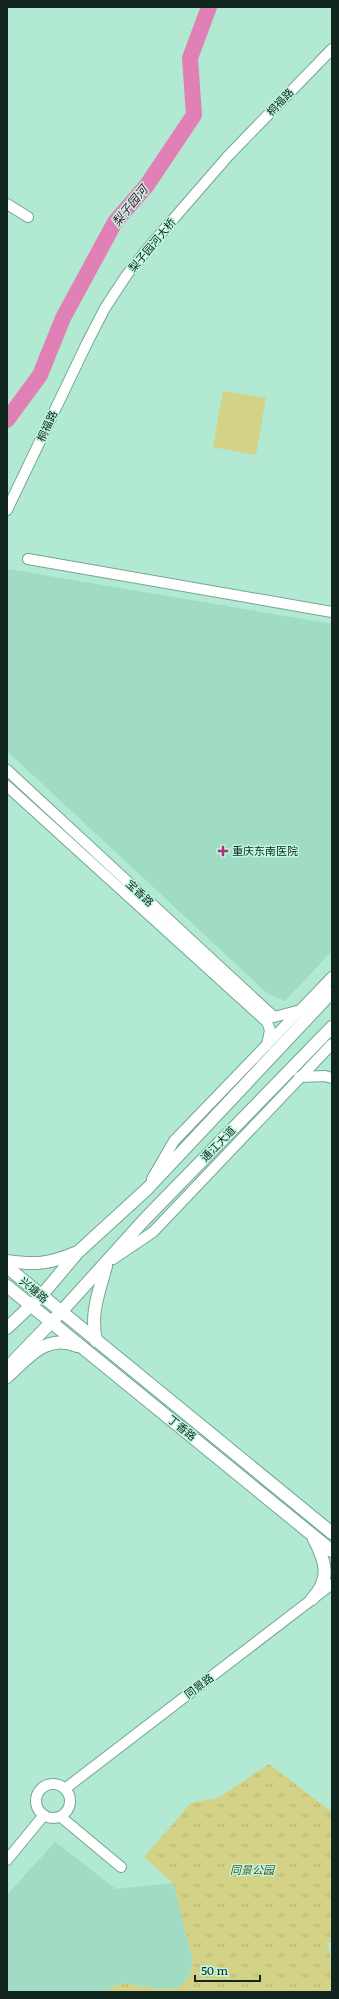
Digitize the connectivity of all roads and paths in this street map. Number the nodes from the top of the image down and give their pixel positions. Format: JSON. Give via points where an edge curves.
{"nodes":[{"id":1,"x":332,"y":48,"type":"edge"},
{"id":2,"x":229,"y":156,"type":"joint"},
{"id":3,"x":7,"y":204,"type":"edge"},
{"id":4,"x":28,"y":217,"type":"dead end"},
{"id":5,"x":87,"y":343,"type":"joint"},
{"id":6,"x":7,"y":510,"type":"edge"},
{"id":7,"x":28,"y":559,"type":"dead end"},
{"id":8,"x":332,"y":612,"type":"edge"},
{"id":9,"x":7,"y":770,"type":"edge"},
{"id":10,"x":7,"y":786,"type":"edge"},
{"id":11,"x":332,"y":976,"type":"edge"},
{"id":12,"x":332,"y":992,"type":"edge"},
{"id":13,"x":301,"y":1010,"type":"junction"},
{"id":14,"x":270,"y":1019,"type":"junction"},
{"id":15,"x":332,"y":1027,"type":"edge"},
{"id":16,"x":332,"y":1044,"type":"edge"},
{"id":17,"x":267,"y":1045,"type":"junction"},
{"id":18,"x":299,"y":1077,"type":"junction"},
{"id":19,"x":332,"y":1078,"type":"edge"},
{"id":20,"x":146,"y":1189,"type":"junction"},
{"id":21,"x":78,"y":1252,"type":"junction"},
{"id":22,"x":7,"y":1261,"type":"edge"},
{"id":23,"x":106,"y":1264,"type":"junction"},
{"id":24,"x":7,"y":1267,"type":"edge"},
{"id":25,"x":7,"y":1286,"type":"edge"},
{"id":26,"x":41,"y":1296,"type":"junction"},
{"id":27,"x":31,"y":1306,"type":"junction"},
{"id":28,"x":61,"y":1312,"type":"junction"},
{"id":29,"x":52,"y":1322,"type":"junction"},
{"id":30,"x":7,"y":1328,"type":"edge"},
{"id":31,"x":96,"y":1341,"type":"junction"},
{"id":32,"x":86,"y":1349,"type":"junction"},
{"id":33,"x":7,"y":1368,"type":"edge"},
{"id":34,"x":7,"y":1378,"type":"edge"},
{"id":35,"x":327,"y":1527,"type":"edge"},
{"id":36,"x":332,"y":1533,"type":"edge"},
{"id":37,"x":312,"y":1534,"type":"junction"},
{"id":38,"x":332,"y":1551,"type":"edge"},
{"id":39,"x":332,"y":1584,"type":"edge"},
{"id":40,"x":312,"y":1600,"type":"junction"},
{"id":41,"x":66,"y":1788,"type":"junction"},
{"id":42,"x":44,"y":1815,"type":"junction"},
{"id":43,"x":61,"y":1817,"type":"junction"},
{"id":44,"x":7,"y":1860,"type":"edge"},
{"id":45,"x":121,"y":1867,"type":"dead end"}],
"edges":[{"from":1,"to":2,"type":"street","name":"桐福路"},
{"from":2,"to":5,"type":"street","name":"梨子园河大桥","via":[[126,276],[105,308]]},
{"from":3,"to":4,"type":"street"},
{"from":5,"to":6,"type":"street","name":"桐福路"},
{"from":7,"to":8,"type":"street"},
{"from":9,"to":14,"type":"street","name":"宝香路"},
{"from":10,"to":14,"type":"street","name":"宝香路"},
{"from":11,"to":13,"type":"street","name":"通江大道"},
{"from":12,"to":20,"type":"main road","name":"通江大道"},
{"from":13,"to":14,"type":"street"},
{"from":13,"to":17,"type":"street","name":"通江大道"},
{"from":14,"to":17,"type":"street"},
{"from":15,"to":23,"type":"main road","name":"通江大道","via":[[145,1219]]},
{"from":16,"to":18,"type":"street","name":"通江大道"},
{"from":17,"to":20,"type":"street","name":"通江大道","via":[[174,1141]]},
{"from":18,"to":19,"type":"street"},
{"from":18,"to":23,"type":"street","name":"通江大道","via":[[153,1232]]},
{"from":20,"to":21,"type":"main road","name":"通江大道"},
{"from":21,"to":22,"type":"main road","via":[[55,1262],[38,1264]]},
{"from":21,"to":26,"type":"main road","name":"通江大道"},
{"from":23,"to":28,"type":"main road","name":"通江大道"},
{"from":23,"to":31,"type":"main road","via":[[94,1309]]},
{"from":24,"to":26,"type":"main road","name":"兴塘路"},
{"from":25,"to":27,"type":"main road","name":"兴塘路"},
{"from":26,"to":27,"type":"main road","name":"通江大道"},
{"from":26,"to":28,"type":"main road","name":"兴塘路"},
{"from":27,"to":29,"type":"main road","name":"丁香路"},
{"from":27,"to":30,"type":"main road","name":"通江大道"},
{"from":28,"to":29,"type":"main road","name":"通江大道"},
{"from":28,"to":31,"type":"main road","name":"丁香路"},
{"from":29,"to":32,"type":"main road","name":"丁香路"},
{"from":29,"to":33,"type":"main road","name":"通江大道"},
{"from":31,"to":35,"type":"main road","name":"丁香路"},
{"from":32,"to":34,"type":"main road","via":[[66,1341],[48,1344],[34,1353]]},
{"from":32,"to":37,"type":"main road","name":"丁香路"},
{"from":35,"to":36,"type":"main road","name":"丁香路"},
{"from":37,"to":38,"type":"main road","name":"丁香路"},
{"from":37,"to":40,"type":"main road","via":[[321,1552],[325,1571],[321,1589]]},
{"from":39,"to":40,"type":"street","name":"同景路"},
{"from":40,"to":41,"type":"street","name":"同景路"},
{"from":41,"to":42,"type":"street","via":[[55,1783],[40,1790],[36,1801]]},
{"from":41,"to":43,"type":"street","via":[[71,1804]]},
{"from":42,"to":43,"type":"street","via":[[50,1818]]},
{"from":42,"to":44,"type":"street"},
{"from":43,"to":45,"type":"street"}]}
